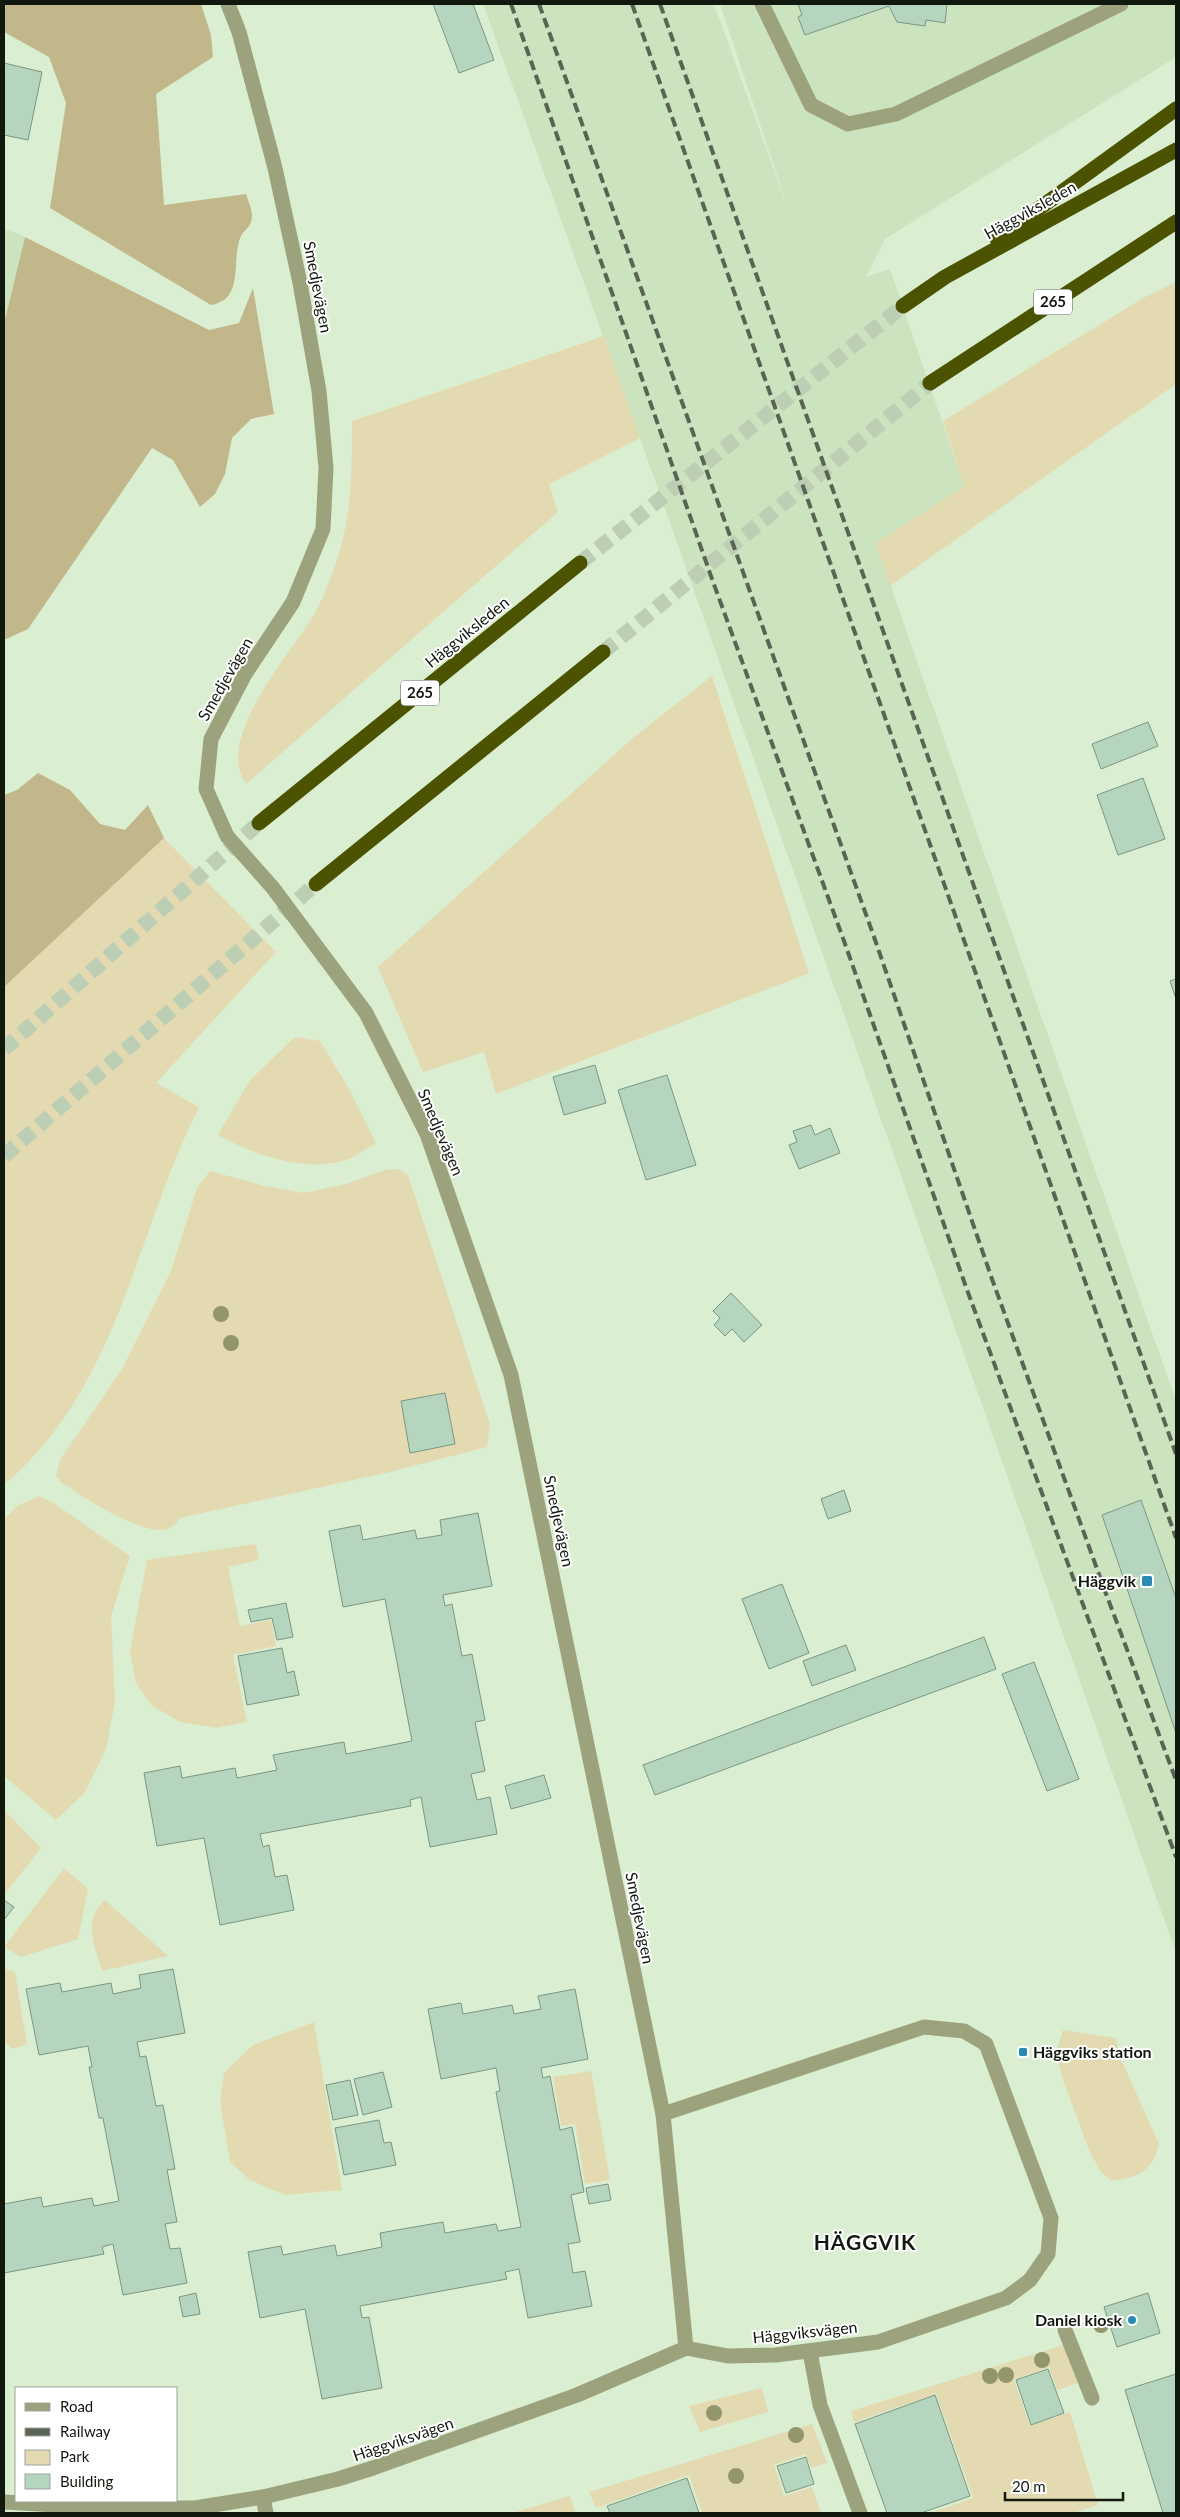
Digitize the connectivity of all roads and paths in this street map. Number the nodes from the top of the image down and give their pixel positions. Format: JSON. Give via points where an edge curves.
{"nodes":[{"id":1,"x":228,"y":4,"type":"edge"},
{"id":2,"x":762,"y":4,"type":"edge"},
{"id":3,"x":1121,"y":4,"type":"edge"},
{"id":4,"x":1176,"y":109,"type":"edge"},
{"id":5,"x":1176,"y":150,"type":"edge"},
{"id":6,"x":1176,"y":222,"type":"edge"},
{"id":7,"x":945,"y":277,"type":"junction"},
{"id":8,"x":903,"y":306,"type":"tunnel mouth"},
{"id":9,"x":930,"y":383,"type":"tunnel mouth"},
{"id":10,"x":580,"y":563,"type":"tunnel mouth"},
{"id":11,"x":602,"y":652,"type":"tunnel mouth"},
{"id":12,"x":259,"y":823,"type":"tunnel mouth"},
{"id":13,"x":316,"y":884,"type":"tunnel mouth"},
{"id":14,"x":663,"y":2114,"type":"junction"},
{"id":15,"x":1065,"y":2330,"type":"dead end"},
{"id":16,"x":686,"y":2348,"type":"junction"},
{"id":17,"x":810,"y":2352,"type":"junction"},
{"id":18,"x":1092,"y":2398,"type":"dead end"},
{"id":19,"x":263,"y":2497,"type":"junction"},
{"id":20,"x":4,"y":2502,"type":"edge"},
{"id":21,"x":266,"y":2513,"type":"edge"},
{"id":22,"x":860,"y":2513,"type":"edge"}],
"edges":[{"from":1,"to":14,"type":"street","name":"Smedjevägen","via":[[239,32],[275,168],[300,283],[319,391],[326,468],[323,529],[293,602],[245,674],[211,739],[206,789],[227,836],[273,888],[366,1013],[427,1134],[511,1376]]},
{"from":2,"to":3,"type":"street","via":[[811,105],[848,124],[896,114]]},
{"from":4,"to":7,"type":"highway"},
{"from":5,"to":7,"type":"highway","name":"Häggviksleden"},
{"from":6,"to":9,"type":"highway","number":"265"},
{"from":7,"to":8,"type":"highway","name":"Häggviksleden"},
{"from":10,"to":12,"type":"highway","name":"Häggviksleden","number":"265"},
{"from":11,"to":13,"type":"highway"},
{"from":14,"to":16,"type":"street","name":"Smedjevägen"},
{"from":14,"to":17,"type":"street","name":"Häggviksvägen","via":[[924,2027],[964,2031],[986,2044],[1051,2218],[1048,2254],[1030,2280],[1006,2298],[878,2342]]},
{"from":15,"to":18,"type":"street"},
{"from":16,"to":17,"type":"street","name":"Häggviksvägen","via":[[728,2356]]},
{"from":16,"to":19,"type":"street","name":"Häggviksvägen","via":[[577,2395],[373,2468]]},
{"from":17,"to":22,"type":"street","via":[[820,2405]]},
{"from":19,"to":20,"type":"street","name":"Häggviksvägen","via":[[194,2508],[108,2508]]},
{"from":19,"to":21,"type":"street"}]}
